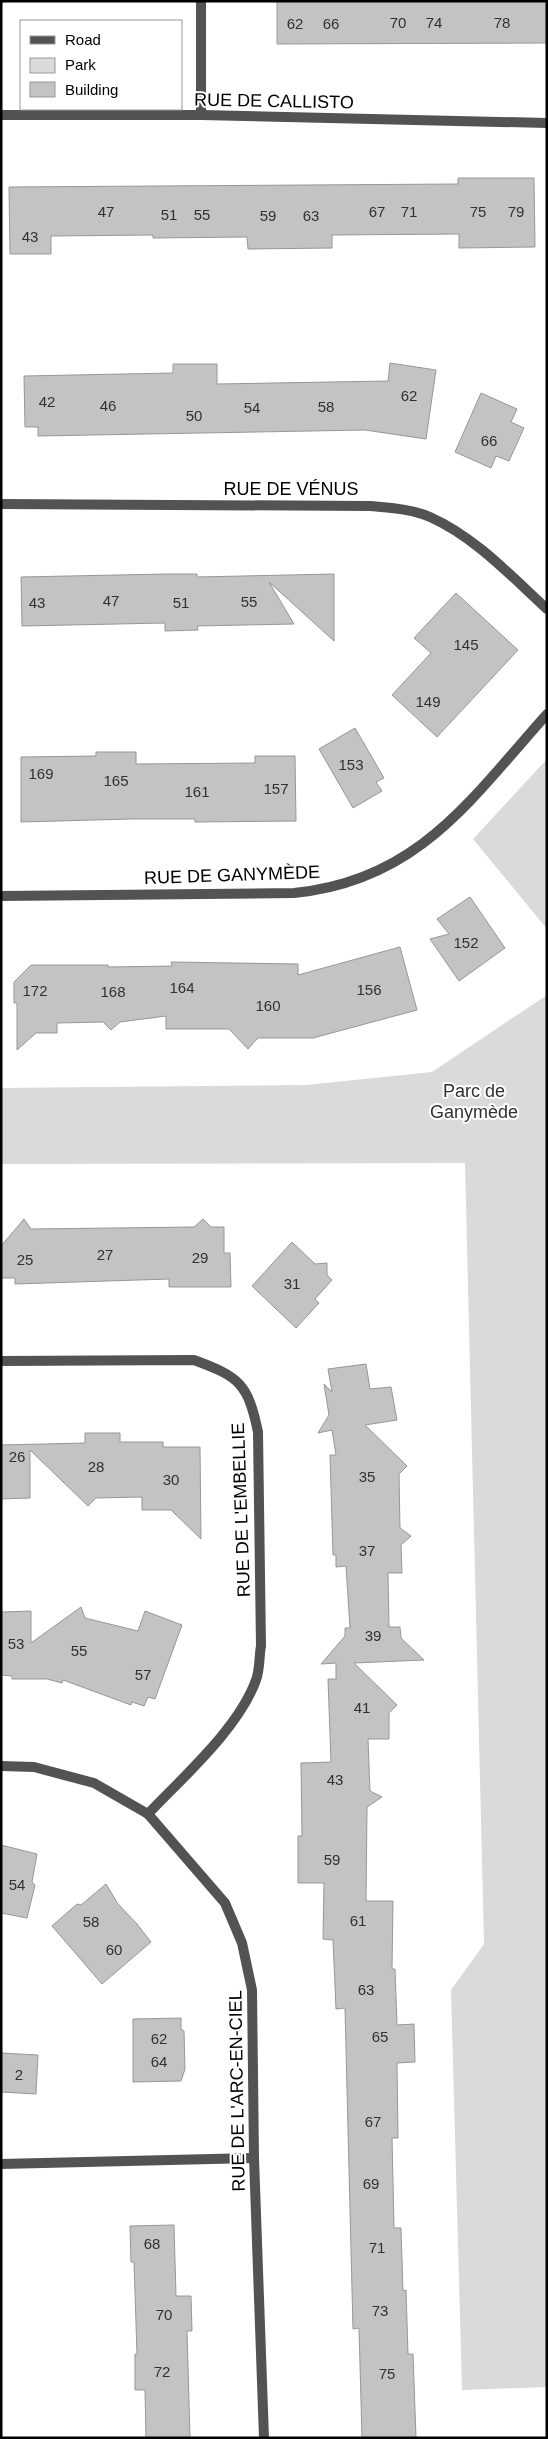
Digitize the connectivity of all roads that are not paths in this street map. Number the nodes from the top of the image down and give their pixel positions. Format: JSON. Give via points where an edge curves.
{"nodes":[{"id":1,"x":201,"y":1,"type":"edge"},
{"id":2,"x":1,"y":115,"type":"edge"},
{"id":3,"x":201,"y":116,"type":"junction"},
{"id":4,"x":547,"y":123,"type":"edge"},
{"id":5,"x":1,"y":504,"type":"edge"},
{"id":6,"x":547,"y":609,"type":"edge"},
{"id":7,"x":547,"y":714,"type":"edge"},
{"id":8,"x":1,"y":896,"type":"edge"},
{"id":9,"x":1,"y":1361,"type":"edge"},
{"id":10,"x":1,"y":1766,"type":"edge"},
{"id":11,"x":148,"y":1814,"type":"junction"},
{"id":12,"x":254,"y":2158,"type":"junction"},
{"id":13,"x":1,"y":2164,"type":"edge"},
{"id":14,"x":264,"y":2438,"type":"edge"}],
"edges":[{"from":1,"to":3,"type":"street"},
{"from":2,"to":3,"type":"street","name":"RUE DE CALLISTO"},
{"from":3,"to":4,"type":"street","name":"RUE DE CALLISTO"},
{"from":5,"to":6,"type":"street","name":"RUE DE VÉNUS","via":[[370,506],[403,510],[429,516],[476,545]]},
{"from":7,"to":8,"type":"street","name":"RUE DE GANYMÈDE","via":[[454,818],[431,839],[390,866],[346,884],[294,893]]},
{"from":9,"to":11,"type":"street","name":"RUE DE L'EMBELLIE","via":[[194,1360],[221,1370],[242,1385],[253,1409],[258,1432],[261,1646],[257,1678],[244,1708],[206,1754]]},
{"from":10,"to":11,"type":"street","name":"RUE DE L'ARC-EN-CIEL","via":[[34,1767],[94,1783]]},
{"from":11,"to":12,"type":"street","name":"RUE DE L'ARC-EN-CIEL","via":[[225,1903],[242,1943],[252,1990]]},
{"from":12,"to":13,"type":"street"},
{"from":12,"to":14,"type":"street","name":"RUE DE L'ARC-EN-CIEL"}]}
